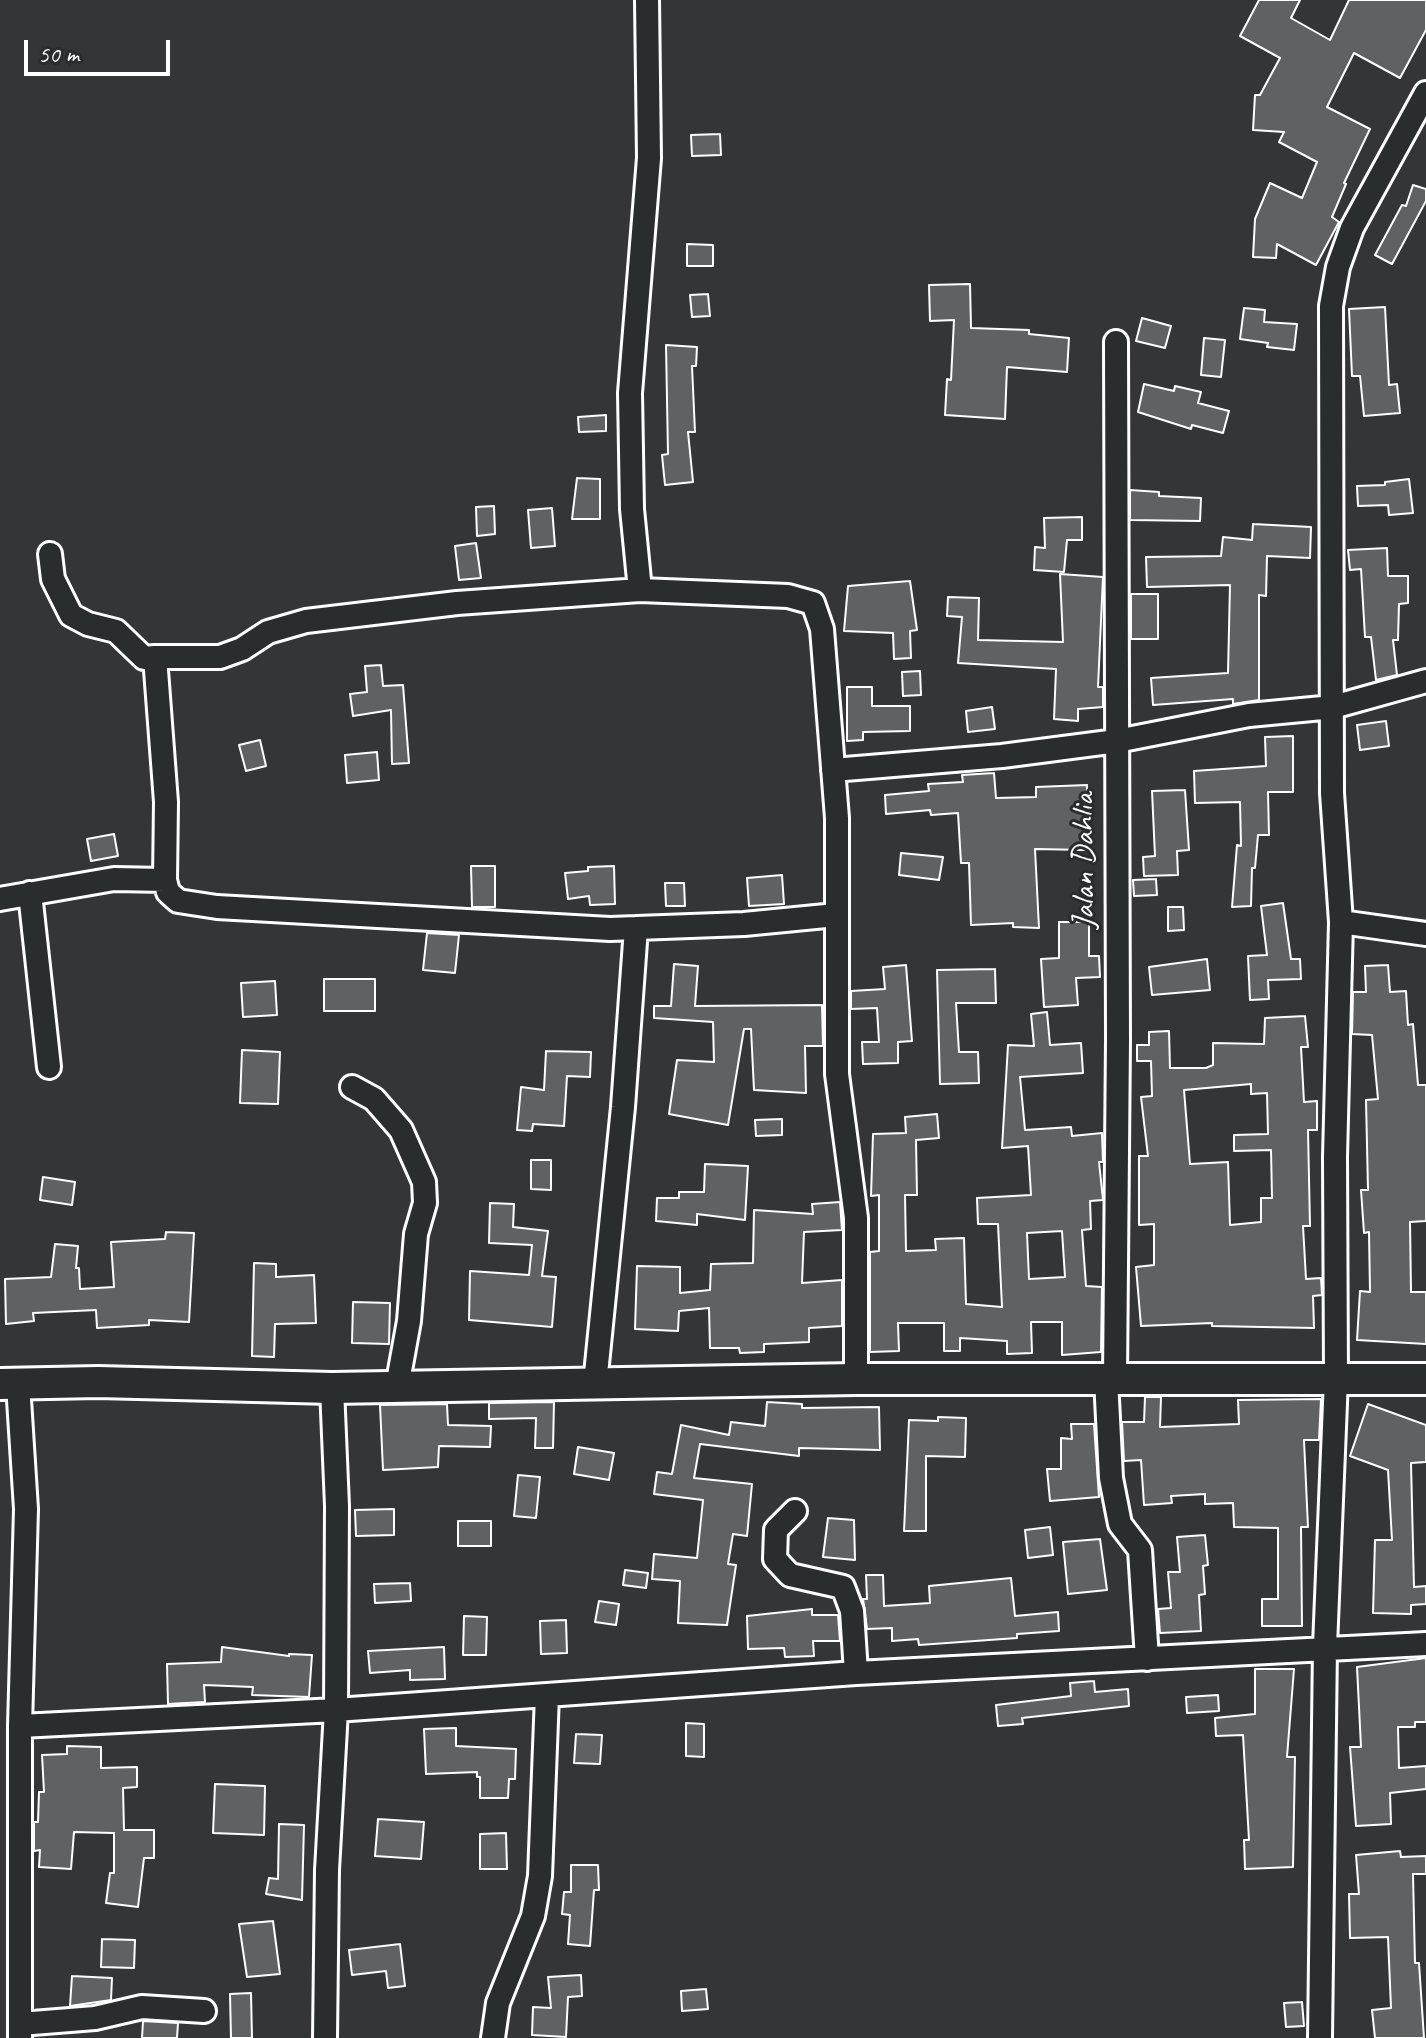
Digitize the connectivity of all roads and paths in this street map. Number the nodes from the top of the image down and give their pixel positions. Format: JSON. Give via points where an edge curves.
{"nodes":[{"id":1,"x":647,"y":0,"type":"edge"},
{"id":2,"x":1426,"y":93,"type":"edge"},
{"id":3,"x":1116,"y":342,"type":"dead end"},
{"id":4,"x":50,"y":554,"type":"dead end"},
{"id":5,"x":640,"y":590,"type":"junction"},
{"id":6,"x":155,"y":657,"type":"junction"},
{"id":7,"x":1426,"y":681,"type":"edge"},
{"id":8,"x":1333,"y":707,"type":"junction"},
{"id":9,"x":1117,"y":741,"type":"junction"},
{"id":10,"x":833,"y":770,"type":"junction"},
{"id":11,"x":165,"y":880,"type":"junction"},
{"id":12,"x":30,"y":893,"type":"junction"},
{"id":13,"x":0,"y":899,"type":"edge"},
{"id":14,"x":836,"y":915,"type":"junction"},
{"id":15,"x":1341,"y":922,"type":"junction"},
{"id":16,"x":636,"y":928,"type":"junction"},
{"id":17,"x":1426,"y":934,"type":"edge"},
{"id":18,"x":49,"y":1067,"type":"dead end"},
{"id":19,"x":352,"y":1087,"type":"dead end"},
{"id":20,"x":856,"y":1379,"type":"junction"},
{"id":21,"x":1110,"y":1379,"type":"junction"},
{"id":22,"x":1336,"y":1379,"type":"junction"},
{"id":23,"x":1426,"y":1379,"type":"edge"},
{"id":24,"x":9,"y":1384,"type":"edge"},
{"id":25,"x":595,"y":1384,"type":"junction"},
{"id":26,"x":397,"y":1387,"type":"junction"},
{"id":27,"x":332,"y":1388,"type":"junction"},
{"id":28,"x":795,"y":1511,"type":"dead end"},
{"id":29,"x":1426,"y":1644,"type":"edge"},
{"id":30,"x":1325,"y":1646,"type":"junction"},
{"id":31,"x":1147,"y":1659,"type":"junction"},
{"id":32,"x":856,"y":1673,"type":"junction"},
{"id":33,"x":547,"y":1695,"type":"junction"},
{"id":34,"x":336,"y":1710,"type":"junction"},
{"id":35,"x":20,"y":1726,"type":"junction"},
{"id":36,"x":204,"y":2011,"type":"dead end"},
{"id":37,"x":20,"y":2031,"type":"edge"},
{"id":38,"x":325,"y":2038,"type":"edge"},
{"id":39,"x":493,"y":2038,"type":"edge"},
{"id":40,"x":1320,"y":2038,"type":"edge"}],
"edges":[{"from":1,"to":5,"type":"street","via":[[649,158],[630,393]]},
{"from":2,"to":8,"type":"street","via":[[1352,228],[1331,306]]},
{"from":3,"to":9,"type":"street","name":"Jalan Dahlia"},
{"from":4,"to":6,"type":"street","via":[[53,579],[71,615],[121,633],[144,658]]},
{"from":5,"to":6,"type":"street","via":[[339,615],[284,626],[220,657]]},
{"from":5,"to":10,"type":"street","via":[[788,596],[813,603],[822,629]]},
{"from":6,"to":11,"type":"street","via":[[166,802]]},
{"from":7,"to":8,"type":"street"},
{"from":8,"to":9,"type":"street","via":[[1249,715]]},
{"from":8,"to":15,"type":"street","via":[[1332,793]]},
{"from":9,"to":10,"type":"street"},
{"from":9,"to":21,"type":"street","name":"Jalan Dahlia"},
{"from":10,"to":14,"type":"street"},
{"from":11,"to":12,"type":"street","via":[[114,879]]},
{"from":11,"to":16,"type":"street","via":[[178,901],[217,907]]},
{"from":12,"to":13,"type":"street"},
{"from":12,"to":18,"type":"street"},
{"from":14,"to":16,"type":"street"},
{"from":14,"to":20,"type":"street","via":[[837,1074],[856,1218]]},
{"from":15,"to":17,"type":"street"},
{"from":15,"to":22,"type":"street"},
{"from":16,"to":25,"type":"street"},
{"from":19,"to":26,"type":"street","via":[[374,1099],[401,1130],[424,1182]]},
{"from":20,"to":21,"type":"main road"},
{"from":20,"to":25,"type":"main road"},
{"from":21,"to":22,"type":"main road"},
{"from":21,"to":31,"type":"street","name":"Jalan Dahlia","via":[[1111,1478],[1120,1524],[1140,1550]]},
{"from":22,"to":23,"type":"main road"},
{"from":22,"to":30,"type":"street"},
{"from":24,"to":27,"type":"main road"},
{"from":24,"to":35,"type":"street","via":[[26,1509]]},
{"from":25,"to":26,"type":"main road"},
{"from":26,"to":27,"type":"main road"},
{"from":27,"to":34,"type":"street"},
{"from":28,"to":32,"type":"street","via":[[776,1530],[775,1559],[790,1575],[843,1587],[852,1611]]},
{"from":29,"to":30,"type":"street"},
{"from":30,"to":31,"type":"street"},
{"from":30,"to":40,"type":"street"},
{"from":31,"to":32,"type":"street"},
{"from":32,"to":33,"type":"street"},
{"from":33,"to":34,"type":"street"},
{"from":33,"to":39,"type":"street","via":[[540,1876],[533,1916],[498,2003]]},
{"from":34,"to":35,"type":"street"},
{"from":34,"to":38,"type":"street"},
{"from":35,"to":37,"type":"street"},
{"from":36,"to":37,"type":"street","via":[[142,2007]]}]}
